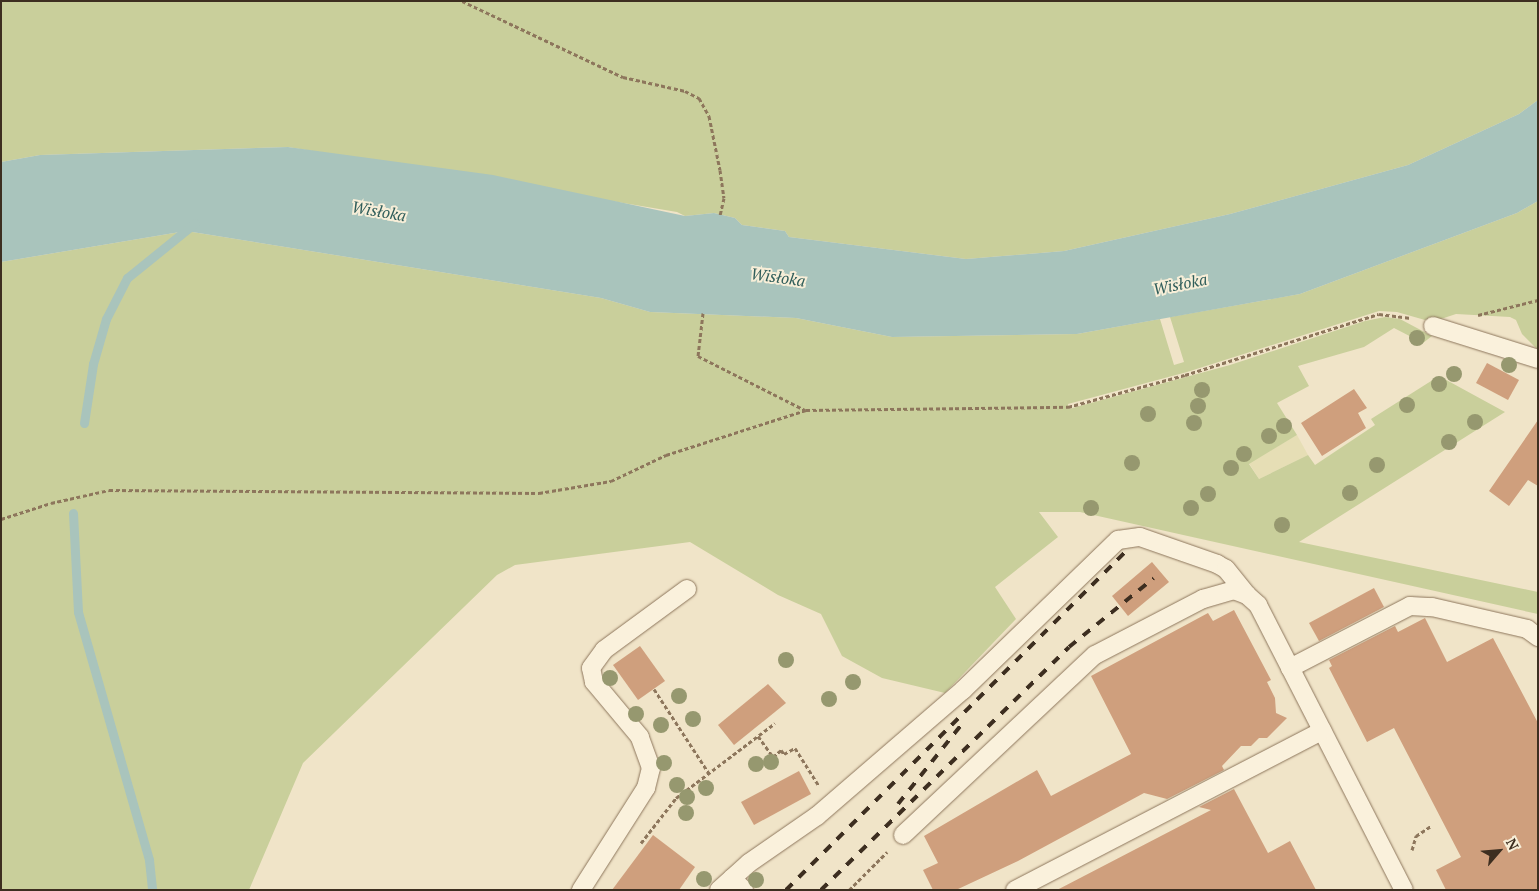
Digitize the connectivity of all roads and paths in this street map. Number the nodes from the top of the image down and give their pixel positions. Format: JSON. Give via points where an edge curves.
{"nodes":[{"id":1,"x":462,"y":1,"type":"edge"},
{"id":2,"x":720,"y":215,"type":"dead end"},
{"id":3,"x":1538,"y":300,"type":"edge"},
{"id":4,"x":1513,"y":306,"type":"dead end"},
{"id":5,"x":703,"y":313,"type":"dead end"},
{"id":6,"x":1433,"y":326,"type":"joint"},
{"id":7,"x":1538,"y":359,"type":"edge"},
{"id":8,"x":806,"y":410,"type":"junction"},
{"id":9,"x":1,"y":519,"type":"edge"},
{"id":10,"x":687,"y":589,"type":"dead end"},
{"id":11,"x":1247,"y":595,"type":"junction"},
{"id":12,"x":1538,"y":636,"type":"edge"},
{"id":13,"x":1290,"y":668,"type":"junction"},
{"id":14,"x":654,"y":689,"type":"dead end"},
{"id":15,"x":775,"y":723,"type":"dead end"},
{"id":16,"x":1322,"y":731,"type":"junction"},
{"id":17,"x":758,"y":736,"type":"junction"},
{"id":18,"x":710,"y":775,"type":"junction"},
{"id":19,"x":830,"y":804,"type":"junction"},
{"id":20,"x":1431,"y":826,"type":"dead end"},
{"id":21,"x":903,"y":835,"type":"joint"},
{"id":22,"x":639,"y":847,"type":"dead end"},
{"id":23,"x":1412,"y":854,"type":"dead end"},
{"id":24,"x":732,"y":886,"type":"edge"},
{"id":25,"x":581,"y":890,"type":"edge"},
{"id":26,"x":849,"y":890,"type":"edge"},
{"id":27,"x":1015,"y":890,"type":"edge"},
{"id":28,"x":1404,"y":890,"type":"edge"}],
"edges":[{"from":1,"to":2,"type":"path","via":[[622,77],[685,91],[699,98],[709,116],[716,152],[724,198]]},
{"from":3,"to":4,"type":"path"},
{"from":5,"to":8,"type":"path","via":[[698,356]]},
{"from":6,"to":7,"type":"lane"},
{"from":6,"to":8,"type":"path","via":[[1402,316],[1378,314],[1185,375],[1068,407]]},
{"from":8,"to":9,"type":"path","via":[[666,455],[611,481],[538,493],[110,490],[51,503]]},
{"from":10,"to":25,"type":"lane","via":[[604,650],[591,668],[594,682],[640,737],[650,768],[646,788]]},
{"from":11,"to":13,"type":"lane","via":[[1258,605]]},
{"from":11,"to":19,"type":"lane","via":[[1226,569],[1216,564],[1140,537],[1118,540],[963,690]]},
{"from":11,"to":21,"type":"lane","via":[[1234,590],[1203,599],[1095,655]]},
{"from":12,"to":13,"type":"lane","via":[[1527,629],[1432,607],[1410,606]]},
{"from":13,"to":16,"type":"lane"},
{"from":14,"to":18,"type":"path"},
{"from":15,"to":17,"type":"path"},
{"from":16,"to":27,"type":"lane"},
{"from":16,"to":28,"type":"lane"},
{"from":17,"to":18,"type":"path"},
{"from":17,"to":19,"type":"path","via":[[773,757],[781,750],[784,754],[795,748]]},
{"from":18,"to":22,"type":"path","via":[[676,798]]},
{"from":19,"to":24,"type":"lane"},
{"from":20,"to":23,"type":"path","via":[[1413,840]]},
{"from":21,"to":26,"type":"path"}]}
